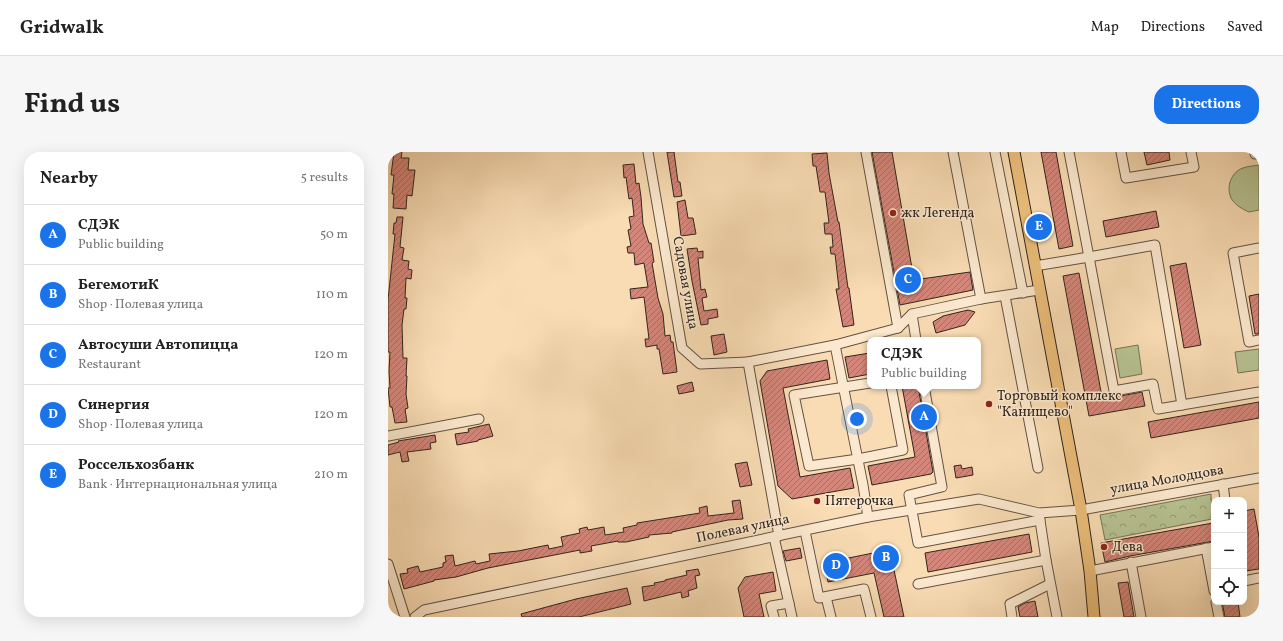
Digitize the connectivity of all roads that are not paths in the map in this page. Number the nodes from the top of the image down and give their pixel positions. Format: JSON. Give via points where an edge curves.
{"nodes":[{"id":1,"x":648,"y":152,"type":"edge"},
{"id":2,"x":866,"y":152,"type":"edge"},
{"id":3,"x":953,"y":152,"type":"edge"},
{"id":4,"x":995,"y":152,"type":"edge"},
{"id":5,"x":1014,"y":152,"type":"edge"},
{"id":6,"x":1069,"y":152,"type":"edge"},
{"id":7,"x":1121,"y":152,"type":"edge"},
{"id":8,"x":1191,"y":152,"type":"edge"},
{"id":9,"x":1255,"y":152,"type":"edge"},
{"id":10,"x":1259,"y":154,"type":"edge"},
{"id":11,"x":1259,"y":248,"type":"edge"},
{"id":12,"x":1089,"y":257,"type":"junction"},
{"id":13,"x":1035,"y":266,"type":"junction"},
{"id":14,"x":1040,"y":290,"type":"junction"},
{"id":15,"x":1022,"y":293,"type":"junction"},
{"id":16,"x":1005,"y":296,"type":"junction"},
{"id":17,"x":981,"y":299,"type":"junction"},
{"id":18,"x":912,"y":314,"type":"junction"},
{"id":19,"x":898,"y":328,"type":"junction"},
{"id":20,"x":916,"y":337,"type":"edge"},
{"id":21,"x":1259,"y":340,"type":"edge"},
{"id":22,"x":835,"y":345,"type":"junction"},
{"id":23,"x":748,"y":362,"type":"junction"},
{"id":24,"x":867,"y":384,"type":"edge"},
{"id":25,"x":844,"y":388,"type":"junction"},
{"id":26,"x":893,"y":389,"type":"edge"},
{"id":27,"x":925,"y":389,"type":"edge"},
{"id":28,"x":1259,"y":392,"type":"edge"},
{"id":29,"x":1182,"y":405,"type":"junction"},
{"id":30,"x":479,"y":418,"type":"dead end"},
{"id":31,"x":388,"y":436,"type":"edge"},
{"id":32,"x":858,"y":459,"type":"junction"},
{"id":33,"x":1038,"y":468,"type":"dead end"},
{"id":34,"x":1259,"y":478,"type":"edge"},
{"id":35,"x":1222,"y":484,"type":"junction"},
{"id":36,"x":1224,"y":497,"type":"edge"},
{"id":37,"x":912,"y":510,"type":"junction"},
{"id":38,"x":1081,"y":510,"type":"junction"},
{"id":39,"x":1040,"y":516,"type":"junction"},
{"id":40,"x":868,"y":518,"type":"junction"},
{"id":41,"x":805,"y":531,"type":"junction"},
{"id":42,"x":776,"y":537,"type":"junction"},
{"id":43,"x":1210,"y":547,"type":"edge"},
{"id":44,"x":1046,"y":560,"type":"junction"},
{"id":45,"x":1131,"y":562,"type":"junction"},
{"id":46,"x":388,"y":564,"type":"edge"},
{"id":47,"x":1212,"y":569,"type":"edge"},
{"id":48,"x":1090,"y":571,"type":"junction"},
{"id":49,"x":1259,"y":578,"type":"edge"},
{"id":50,"x":1247,"y":580,"type":"edge"},
{"id":51,"x":918,"y":584,"type":"dead end"},
{"id":52,"x":1050,"y":584,"type":"junction"},
{"id":53,"x":826,"y":596,"type":"junction"},
{"id":54,"x":789,"y":603,"type":"junction"},
{"id":55,"x":1217,"y":605,"type":"edge"},
{"id":56,"x":405,"y":617,"type":"edge"},
{"id":57,"x":415,"y":617,"type":"edge"},
{"id":58,"x":774,"y":617,"type":"edge"},
{"id":59,"x":792,"y":617,"type":"edge"},
{"id":60,"x":831,"y":617,"type":"edge"},
{"id":61,"x":871,"y":617,"type":"edge"},
{"id":62,"x":1012,"y":617,"type":"edge"},
{"id":63,"x":1057,"y":617,"type":"edge"},
{"id":64,"x":1094,"y":617,"type":"edge"},
{"id":65,"x":1141,"y":617,"type":"edge"},
{"id":66,"x":1219,"y":617,"type":"edge"}],
"edges":[{"from":1,"to":23,"type":"street","name":"Садовая улица","via":[[682,348],[700,364]]},
{"from":2,"to":19,"type":"street"},
{"from":3,"to":17,"type":"street"},
{"from":4,"to":15,"type":"street"},
{"from":5,"to":13,"type":"main road"},
{"from":6,"to":12,"type":"street"},
{"from":7,"to":8,"type":"street","via":[[1126,178],[1194,167]]},
{"from":9,"to":10,"type":"street"},
{"from":11,"to":21,"type":"street","via":[[1233,253],[1249,342]]},
{"from":12,"to":13,"type":"street"},
{"from":12,"to":29,"type":"street","via":[[1114,391],[1153,384],[1158,409]]},
{"from":12,"to":29,"type":"street","via":[[1155,245]]},
{"from":13,"to":14,"type":"main road"},
{"from":14,"to":15,"type":"street"},
{"from":14,"to":38,"type":"main road"},
{"from":15,"to":16,"type":"street"},
{"from":16,"to":17,"type":"street"},
{"from":16,"to":33,"type":"street"},
{"from":17,"to":18,"type":"street"},
{"from":18,"to":19,"type":"street"},
{"from":18,"to":20,"type":"street"},
{"from":19,"to":22,"type":"street","name":"Садовая улица"},
{"from":22,"to":23,"type":"street","name":"Садовая улица"},
{"from":22,"to":25,"type":"street"},
{"from":23,"to":42,"type":"street"},
{"from":24,"to":25,"type":"street"},
{"from":25,"to":32,"type":"street"},
{"from":25,"to":32,"type":"street","via":[[794,395],[809,466]]},
{"from":26,"to":32,"type":"street","via":[[903,450]]},
{"from":27,"to":37,"type":"street","via":[[942,487],[909,495]]},
{"from":28,"to":29,"type":"street"},
{"from":30,"to":31,"type":"street"},
{"from":32,"to":40,"type":"street"},
{"from":34,"to":35,"type":"street","name":"улица Молодцова"},
{"from":35,"to":36,"type":"street"},
{"from":35,"to":38,"type":"street","name":"улица Молодцова"},
{"from":37,"to":39,"type":"street","name":"Полевая улица","via":[[979,499]]},
{"from":37,"to":39,"type":"street","via":[[918,543]]},
{"from":37,"to":40,"type":"street","name":"Полевая улица"},
{"from":38,"to":39,"type":"street","name":"Полевая улица"},
{"from":38,"to":48,"type":"main road"},
{"from":39,"to":44,"type":"street"},
{"from":40,"to":41,"type":"street","name":"Полевая улица"},
{"from":41,"to":42,"type":"street","name":"Полевая улица"},
{"from":41,"to":53,"type":"street","via":[[819,598]]},
{"from":42,"to":54,"type":"street"},
{"from":42,"to":57,"type":"street","name":"Полевая улица","via":[[424,610]]},
{"from":43,"to":45,"type":"street"},
{"from":43,"to":47,"type":"street"},
{"from":44,"to":51,"type":"street"},
{"from":44,"to":52,"type":"street"},
{"from":45,"to":48,"type":"street"},
{"from":45,"to":65,"type":"street"},
{"from":46,"to":56,"type":"street"},
{"from":48,"to":64,"type":"main road"},
{"from":49,"to":50,"type":"street"},
{"from":52,"to":62,"type":"street","via":[[1010,604]]},
{"from":52,"to":63,"type":"street"},
{"from":53,"to":60,"type":"street"},
{"from":53,"to":61,"type":"street","via":[[864,589]]},
{"from":54,"to":58,"type":"street","via":[[771,606]]},
{"from":54,"to":59,"type":"street"},
{"from":55,"to":66,"type":"street"}]}
